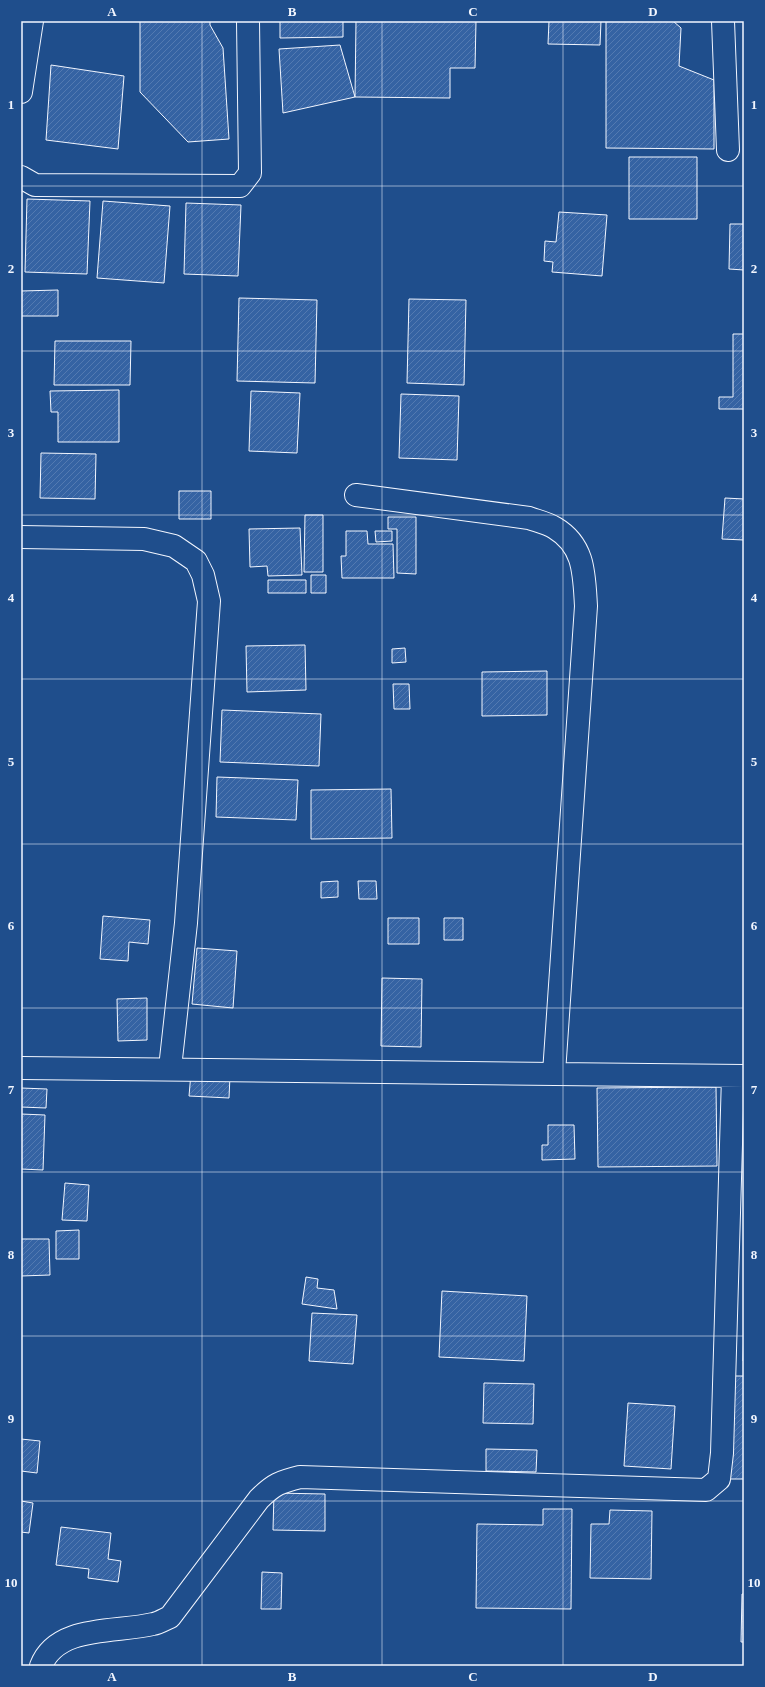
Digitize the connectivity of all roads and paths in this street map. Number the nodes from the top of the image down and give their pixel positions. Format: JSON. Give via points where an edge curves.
{"nodes":[{"id":1,"x":32,"y":21,"type":"edge"},
{"id":2,"x":248,"y":21,"type":"edge"},
{"id":3,"x":723,"y":21,"type":"edge"},
{"id":4,"x":21,"y":92,"type":"edge"},
{"id":5,"x":728,"y":150,"type":"dead end"},
{"id":6,"x":21,"y":177,"type":"edge"},
{"id":7,"x":356,"y":494,"type":"dead end"},
{"id":8,"x":21,"y":537,"type":"edge"},
{"id":9,"x":21,"y":1068,"type":"edge"},
{"id":10,"x":170,"y":1068,"type":"junction"},
{"id":11,"x":554,"y":1073,"type":"junction"},
{"id":12,"x":739,"y":1076,"type":"edge"},
{"id":13,"x":41,"y":1666,"type":"edge"}],
"edges":[{"from":1,"to":4,"type":"street"},
{"from":2,"to":6,"type":"street","via":[[250,173],[240,186],[35,185]]},
{"from":3,"to":5,"type":"street"},
{"from":7,"to":11,"type":"street","via":[[529,518],[554,527],[572,542],[584,568],[586,606]]},
{"from":8,"to":10,"type":"street","via":[[144,539],[174,546],[196,561],[203,575],[209,601],[208,617],[186,923]]},
{"from":9,"to":10,"type":"street"},
{"from":10,"to":11,"type":"street"},
{"from":11,"to":12,"type":"street"},
{"from":12,"to":13,"type":"street","via":[[722,1453],[718,1479],[706,1490],[300,1477],[272,1486],[259,1499],[170,1617],[153,1624],[87,1633],[70,1639],[49,1652]]}]}
